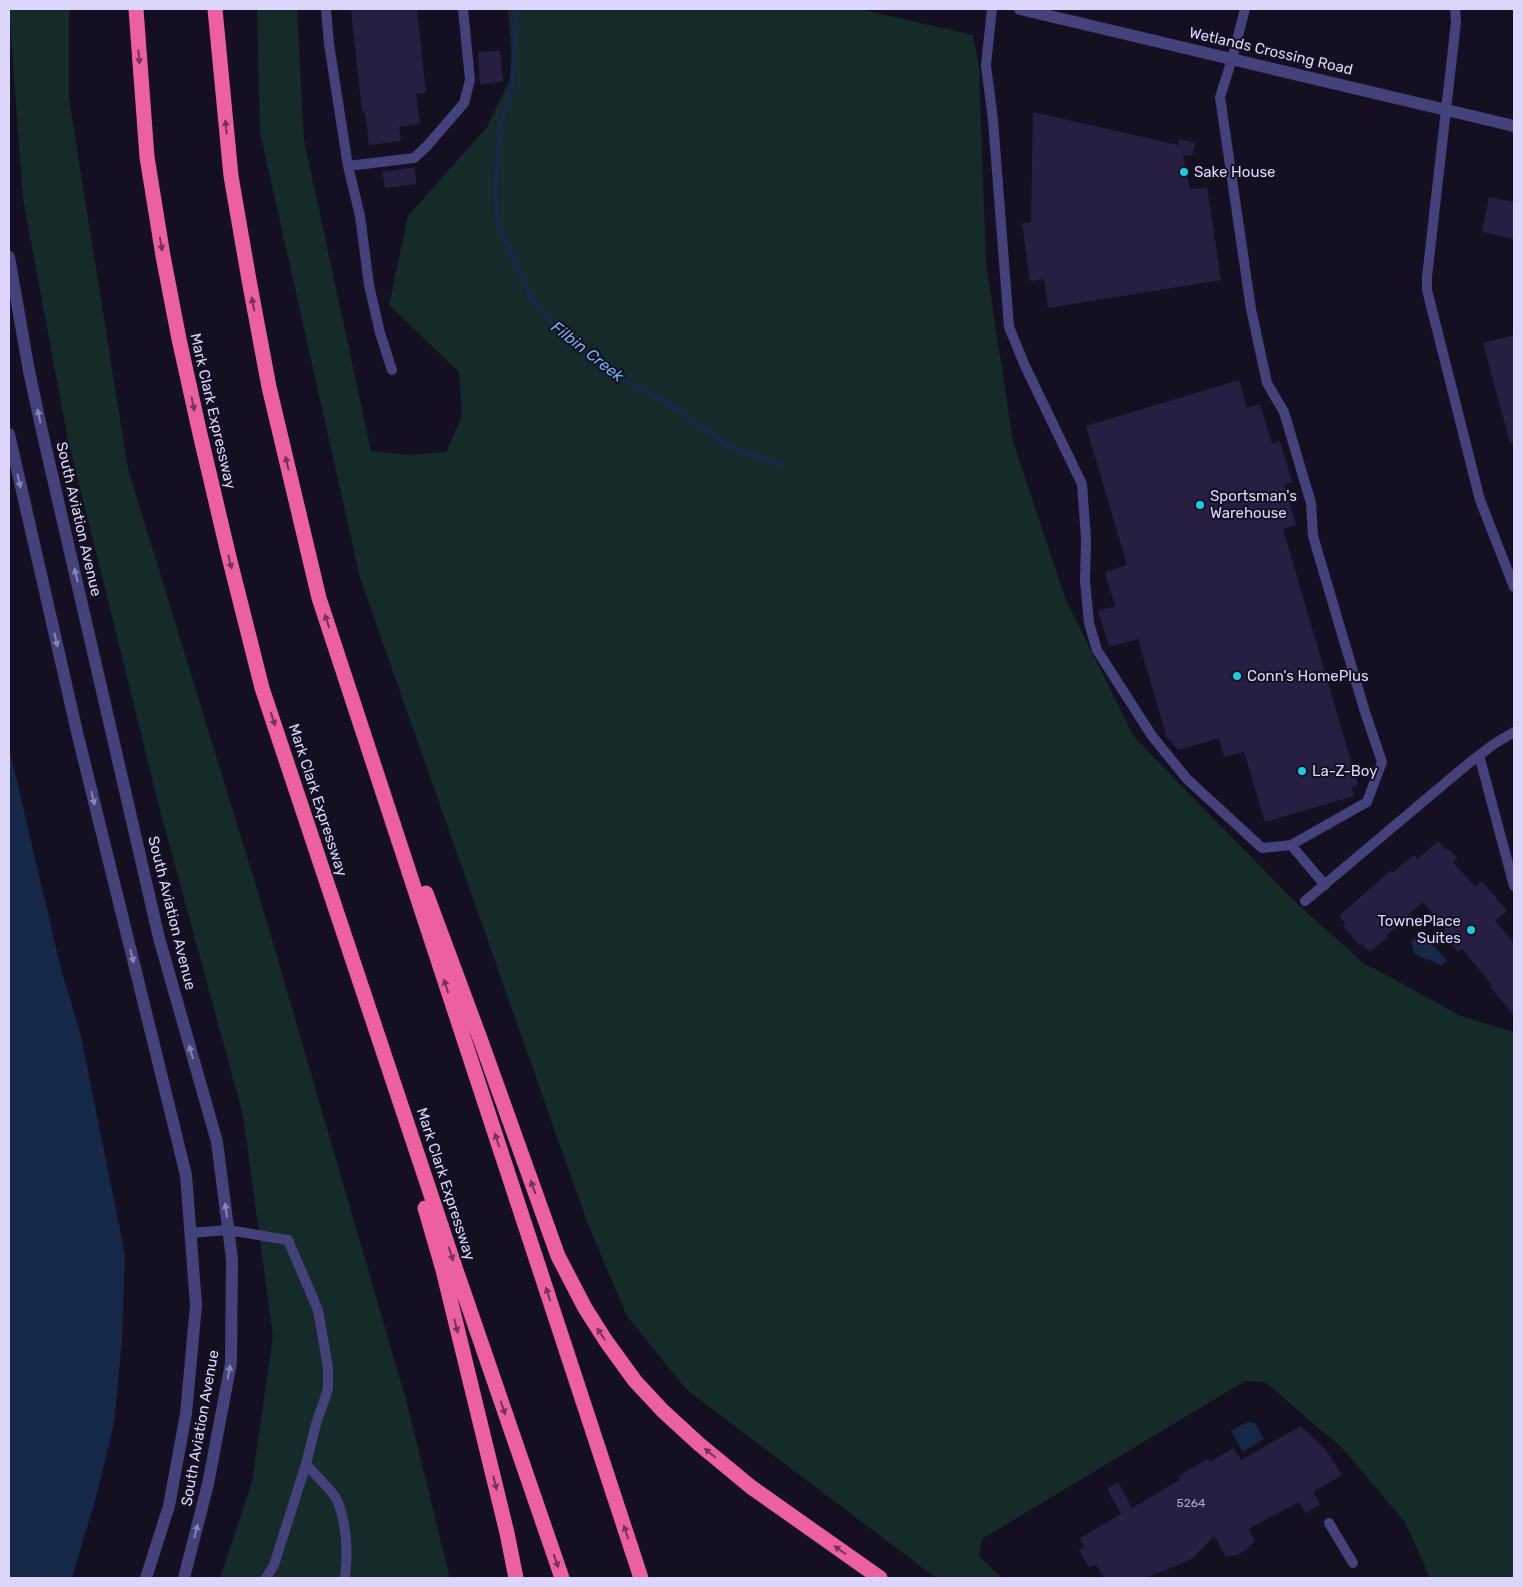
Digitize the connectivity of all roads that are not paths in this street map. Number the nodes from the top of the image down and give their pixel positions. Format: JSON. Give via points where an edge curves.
{"nodes":[{"id":1,"x":136,"y":9,"type":"edge"},
{"id":2,"x":215,"y":9,"type":"edge"},
{"id":3,"x":326,"y":9,"type":"edge"},
{"id":4,"x":464,"y":9,"type":"edge"},
{"id":5,"x":992,"y":9,"type":"edge"},
{"id":6,"x":1020,"y":9,"type":"edge"},
{"id":7,"x":1244,"y":9,"type":"edge"},
{"id":8,"x":1455,"y":9,"type":"edge"},
{"id":9,"x":1232,"y":59,"type":"junction"},
{"id":10,"x":1445,"y":109,"type":"junction"},
{"id":11,"x":1514,"y":126,"type":"edge"},
{"id":12,"x":348,"y":166,"type":"junction"},
{"id":13,"x":9,"y":257,"type":"edge"},
{"id":14,"x":13,"y":308,"type":"edge"},
{"id":15,"x":392,"y":370,"type":"dead end"},
{"id":16,"x":9,"y":434,"type":"edge"},
{"id":17,"x":1514,"y":587,"type":"edge"},
{"id":18,"x":342,"y":667,"type":"junction"},
{"id":19,"x":1514,"y":732,"type":"edge"},
{"id":20,"x":1479,"y":755,"type":"junction"},
{"id":21,"x":1290,"y":845,"type":"junction"},
{"id":22,"x":1325,"y":885,"type":"junction"},
{"id":23,"x":1514,"y":886,"type":"edge"},
{"id":24,"x":1305,"y":901,"type":"dead end"},
{"id":25,"x":358,"y":975,"type":"junction"},
{"id":26,"x":228,"y":1230,"type":"junction"},
{"id":27,"x":190,"y":1233,"type":"junction"},
{"id":28,"x":306,"y":1464,"type":"junction"},
{"id":29,"x":1328,"y":1523,"type":"dead end"},
{"id":30,"x":1353,"y":1563,"type":"dead end"},
{"id":31,"x":146,"y":1578,"type":"edge"},
{"id":32,"x":184,"y":1578,"type":"edge"},
{"id":33,"x":266,"y":1578,"type":"edge"},
{"id":34,"x":345,"y":1578,"type":"edge"},
{"id":35,"x":516,"y":1578,"type":"edge"},
{"id":36,"x":562,"y":1578,"type":"edge"},
{"id":37,"x":641,"y":1578,"type":"edge"},
{"id":38,"x":880,"y":1578,"type":"edge"}],
"edges":[{"from":1,"to":25,"type":"highway","name":"Mark Clark Expressway","one_way":true,"via":[[147,157],[163,256],[200,434],[262,688]]},
{"from":18,"to":2,"type":"highway","one_way":true,"via":[[319,598],[269,387],[231,176]]},
{"from":3,"to":12,"type":"lane"},
{"from":4,"to":12,"type":"lane","via":[[470,80],[464,103],[414,158]]},
{"from":5,"to":21,"type":"lane","via":[[986,65],[1009,327],[1082,484],[1086,598],[1097,650],[1152,736],[1187,779],[1262,848]]},
{"from":6,"to":9,"type":"street","name":"Wetlands Crossing Road"},
{"from":7,"to":9,"type":"lane"},
{"from":8,"to":10,"type":"lane"},
{"from":9,"to":10,"type":"street","name":"Wetlands Crossing Road"},
{"from":9,"to":21,"type":"lane","via":[[1220,97],[1251,308],[1267,383],[1284,412],[1311,503],[1313,536],[1382,762],[1367,802]]},
{"from":10,"to":11,"type":"street","name":"Wetlands Crossing Road"},
{"from":10,"to":17,"type":"lane","via":[[1427,290],[1480,500]]},
{"from":12,"to":15,"type":"lane","via":[[378,323]]},
{"from":13,"to":14,"type":"street","name":"South Aviation Avenue"},
{"from":26,"to":14,"type":"street","name":"South Aviation Avenue","one_way":true,"via":[[217,1142],[159,938]]},
{"from":16,"to":27,"type":"street","name":"South Aviation Avenue","one_way":true,"via":[[77,732],[186,1175]]},
{"from":37,"to":18,"type":"highway","one_way":true},
{"from":38,"to":18,"type":"highway","one_way":true,"via":[[751,1487],[670,1418],[635,1382],[585,1308],[558,1256]]},
{"from":19,"to":20,"type":"lane"},
{"from":20,"to":22,"type":"lane"},
{"from":20,"to":23,"type":"lane"},
{"from":21,"to":22,"type":"lane"},
{"from":22,"to":24,"type":"lane"},
{"from":25,"to":35,"type":"highway","one_way":true,"via":[[443,1270]]},
{"from":25,"to":36,"type":"highway","name":"Mark Clark Expressway","one_way":true},
{"from":26,"to":27,"type":"lane"},
{"from":26,"to":28,"type":"lane","via":[[288,1240],[318,1310],[328,1368],[328,1389]]},
{"from":32,"to":26,"type":"street","name":"South Aviation Avenue","one_way":true,"via":[[208,1484],[231,1363],[232,1259]]},
{"from":27,"to":31,"type":"street","name":"South Aviation Avenue","via":[[196,1305],[186,1414],[169,1506]]},
{"from":28,"to":33,"type":"lane","via":[[274,1565]]},
{"from":28,"to":34,"type":"lane","via":[[337,1499],[348,1560]]},
{"from":29,"to":30,"type":"lane"}]}
